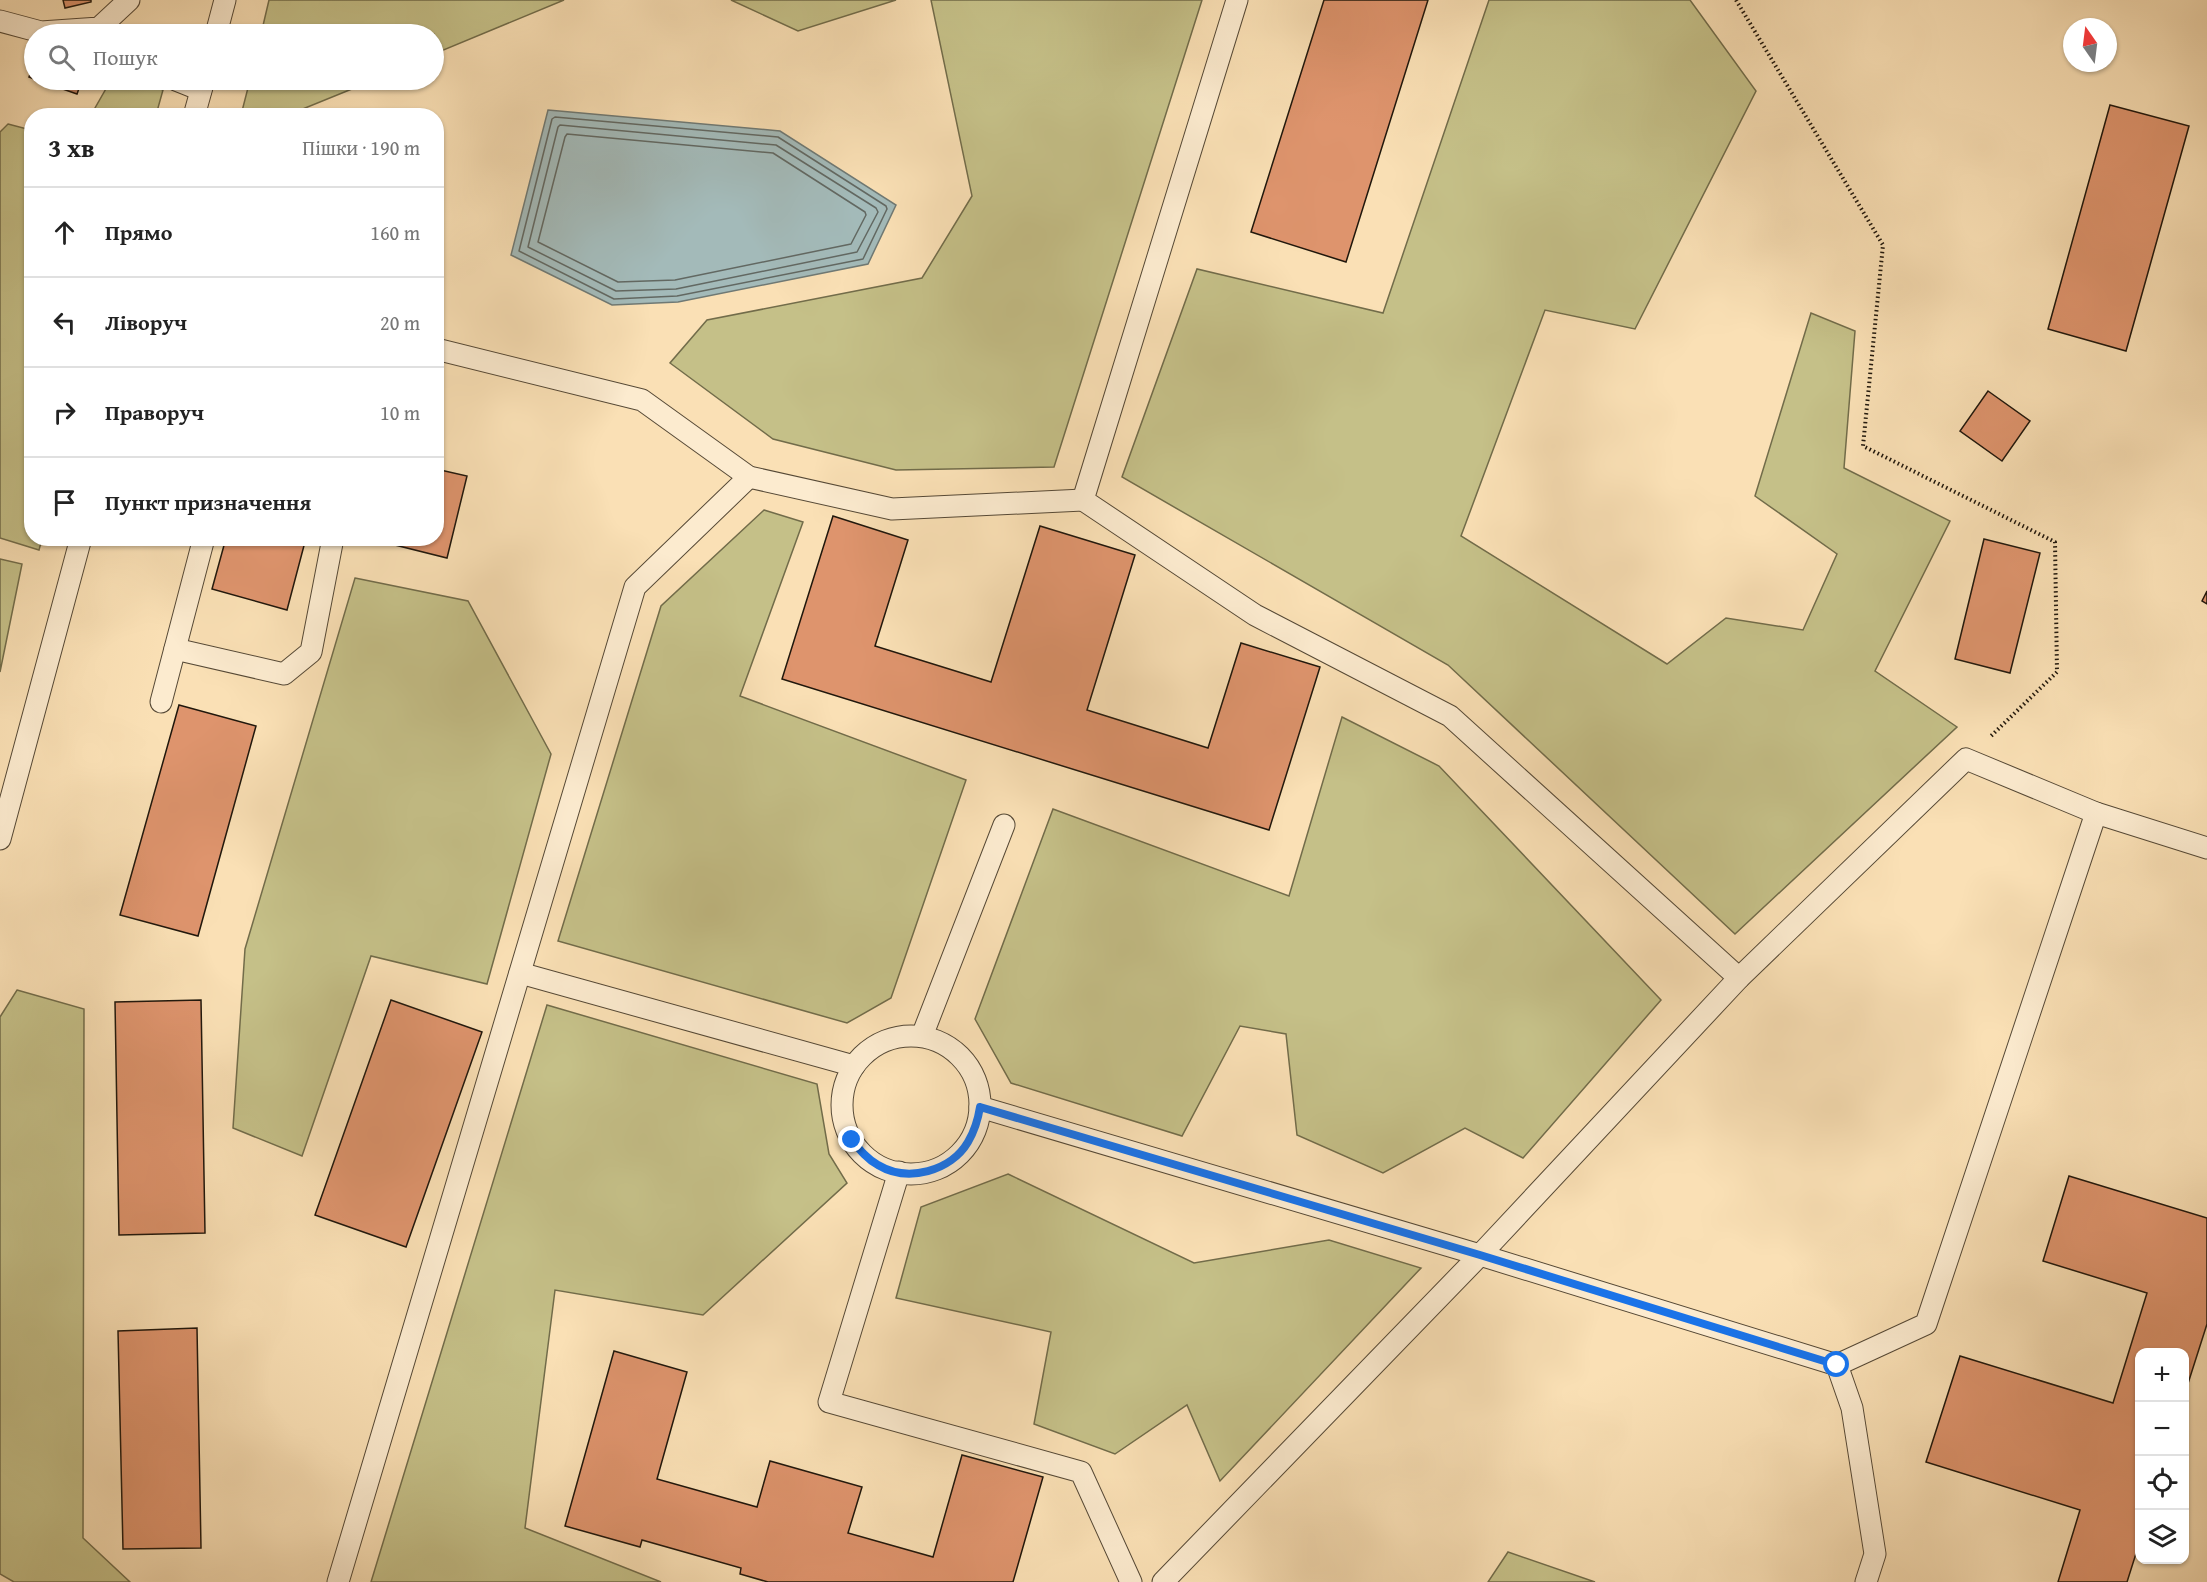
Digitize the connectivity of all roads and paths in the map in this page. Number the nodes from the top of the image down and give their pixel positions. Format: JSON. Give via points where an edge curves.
{"nodes":[{"id":1,"x":129,"y":0,"type":"edge"},
{"id":2,"x":225,"y":0,"type":"edge"},
{"id":3,"x":1237,"y":0,"type":"edge"},
{"id":4,"x":1736,"y":0,"type":"edge"},
{"id":5,"x":0,"y":21,"type":"edge"},
{"id":6,"x":103,"y":24,"type":"edge"},
{"id":7,"x":219,"y":24,"type":"edge"},
{"id":8,"x":24,"y":27,"type":"edge"},
{"id":9,"x":201,"y":90,"type":"edge"},
{"id":10,"x":196,"y":108,"type":"edge"},
{"id":11,"x":444,"y":352,"type":"edge"},
{"id":12,"x":749,"y":477,"type":"junction"},
{"id":13,"x":1083,"y":500,"type":"junction"},
{"id":14,"x":79,"y":546,"type":"edge"},
{"id":15,"x":202,"y":546,"type":"edge"},
{"id":16,"x":331,"y":546,"type":"edge"},
{"id":17,"x":175,"y":649,"type":"junction"},
{"id":18,"x":161,"y":702,"type":"dead end"},
{"id":19,"x":1966,"y":759,"type":"junction"},
{"id":20,"x":2096,"y":813,"type":"junction"},
{"id":21,"x":1004,"y":825,"type":"dead end"},
{"id":22,"x":0,"y":839,"type":"edge"},
{"id":23,"x":2207,"y":848,"type":"edge"},
{"id":24,"x":520,"y":973,"type":"junction"},
{"id":25,"x":1738,"y":978,"type":"junction"},
{"id":26,"x":922,"y":1036,"type":"junction"},
{"id":27,"x":854,"y":1066,"type":"junction"},
{"id":28,"x":980,"y":1107,"type":"junction"},
{"id":29,"x":899,"y":1172,"type":"junction"},
{"id":30,"x":1480,"y":1255,"type":"junction"},
{"id":31,"x":1837,"y":1365,"type":"junction"},
{"id":32,"x":338,"y":1582,"type":"edge"},
{"id":33,"x":1131,"y":1582,"type":"edge"},
{"id":34,"x":1163,"y":1582,"type":"edge"},
{"id":35,"x":1866,"y":1582,"type":"edge"}],
"edges":[{"from":1,"to":6,"type":"lane"},
{"from":2,"to":7,"type":"lane"},
{"from":3,"to":13,"type":"lane"},
{"from":4,"to":19,"type":"path","via":[[1883,245],[1863,446],[2055,542],[2057,672]]},
{"from":5,"to":8,"type":"lane"},
{"from":9,"to":10,"type":"lane"},
{"from":11,"to":12,"type":"lane","via":[[642,400]]},
{"from":12,"to":13,"type":"lane","via":[[892,509]]},
{"from":12,"to":24,"type":"lane","via":[[635,587]]},
{"from":13,"to":25,"type":"lane","via":[[1255,615],[1450,716]]},
{"from":14,"to":22,"type":"lane"},
{"from":15,"to":17,"type":"lane"},
{"from":16,"to":17,"type":"lane","via":[[311,652],[284,674]]},
{"from":17,"to":18,"type":"lane"},
{"from":19,"to":20,"type":"lane"},
{"from":19,"to":25,"type":"lane"},
{"from":20,"to":23,"type":"lane"},
{"from":20,"to":31,"type":"lane","via":[[1926,1324]]},
{"from":21,"to":26,"type":"lane"},
{"from":24,"to":27,"type":"lane"},
{"from":24,"to":32,"type":"lane"},
{"from":25,"to":30,"type":"lane"},
{"from":26,"to":27,"type":"lane","via":[[884,1041]]},
{"from":26,"to":28,"type":"lane","via":[[941,1043],[964,1061],[978,1087]]},
{"from":27,"to":29,"type":"lane","via":[[845,1083],[844,1122],[864,1155],[880,1167]]},
{"from":28,"to":29,"type":"lane","via":[[968,1144],[954,1158],[919,1173]]},
{"from":28,"to":30,"type":"lane"},
{"from":29,"to":33,"type":"lane","via":[[829,1402],[1082,1472]]},
{"from":30,"to":31,"type":"lane"},
{"from":30,"to":34,"type":"lane"},
{"from":31,"to":35,"type":"lane","via":[[1852,1408],[1875,1554]]}]}
